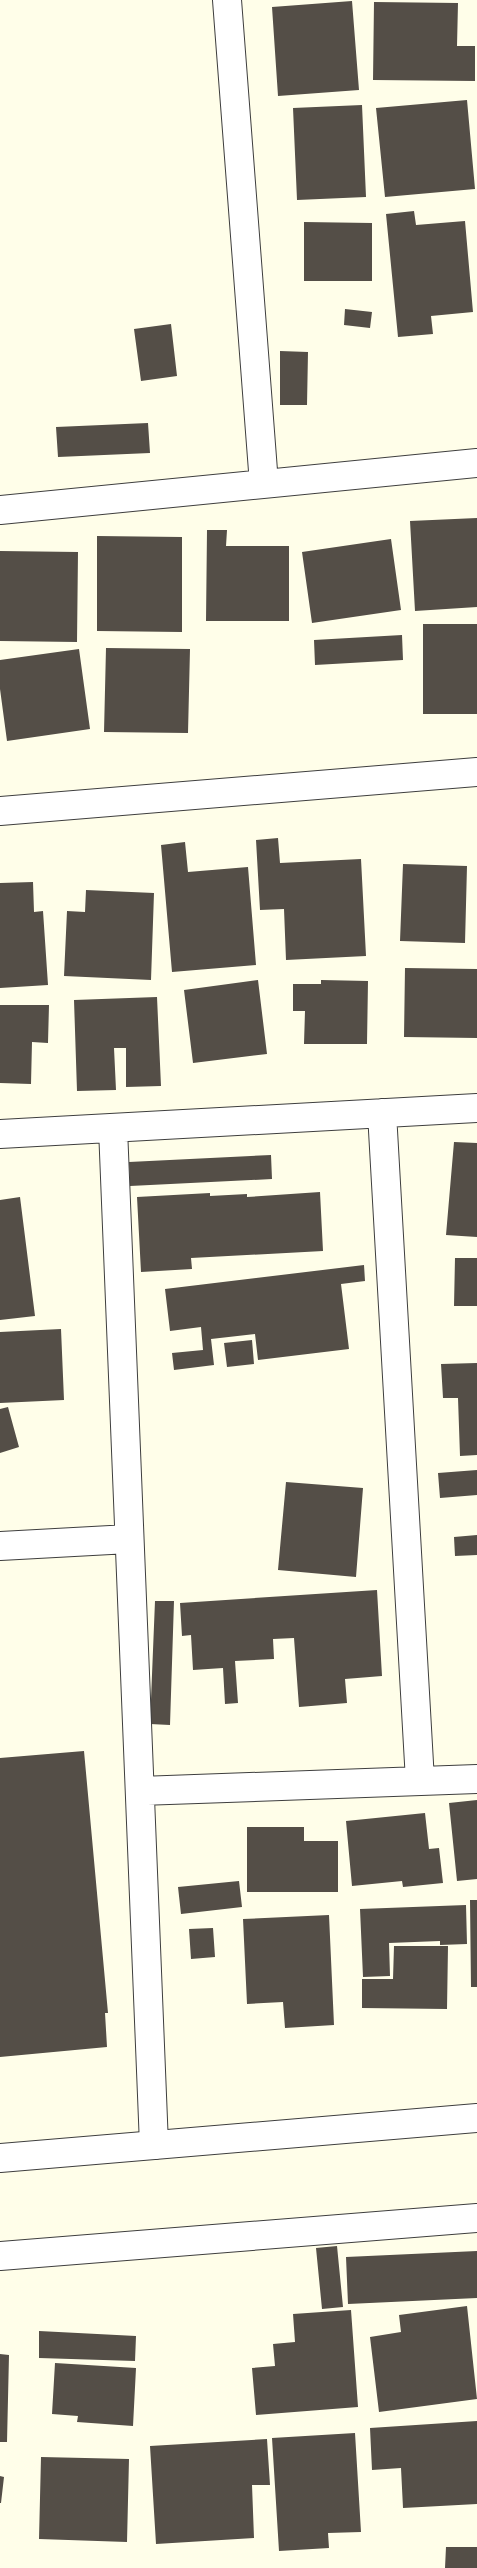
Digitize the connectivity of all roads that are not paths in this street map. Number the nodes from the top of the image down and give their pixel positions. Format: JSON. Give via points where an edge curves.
{"nodes":[{"id":1,"x":227,"y":0,"type":"edge"},
{"id":2,"x":477,"y":463,"type":"edge"},
{"id":3,"x":264,"y":484,"type":"junction"},
{"id":4,"x":0,"y":510,"type":"edge"},
{"id":5,"x":477,"y":772,"type":"edge"},
{"id":6,"x":0,"y":811,"type":"edge"},
{"id":7,"x":477,"y":1108,"type":"edge"},
{"id":8,"x":382,"y":1113,"type":"junction"},
{"id":9,"x":113,"y":1128,"type":"junction"},
{"id":10,"x":0,"y":1134,"type":"edge"},
{"id":11,"x":129,"y":1539,"type":"junction"},
{"id":12,"x":0,"y":1546,"type":"edge"},
{"id":13,"x":477,"y":1779,"type":"edge"},
{"id":14,"x":420,"y":1781,"type":"junction"},
{"id":15,"x":140,"y":1791,"type":"junction"},
{"id":16,"x":477,"y":2118,"type":"edge"},
{"id":17,"x":154,"y":2145,"type":"junction"},
{"id":18,"x":0,"y":2158,"type":"edge"},
{"id":19,"x":477,"y":2218,"type":"edge"},
{"id":20,"x":0,"y":2256,"type":"edge"}],
"edges":[{"from":1,"to":3,"type":"street"},
{"from":2,"to":3,"type":"street"},
{"from":3,"to":4,"type":"street"},
{"from":5,"to":6,"type":"street"},
{"from":7,"to":8,"type":"street"},
{"from":8,"to":9,"type":"street"},
{"from":8,"to":14,"type":"street"},
{"from":9,"to":10,"type":"street"},
{"from":9,"to":11,"type":"street"},
{"from":11,"to":12,"type":"street"},
{"from":11,"to":15,"type":"street"},
{"from":13,"to":14,"type":"street"},
{"from":14,"to":15,"type":"street"},
{"from":15,"to":17,"type":"street"},
{"from":16,"to":17,"type":"street"},
{"from":17,"to":18,"type":"street"},
{"from":19,"to":20,"type":"street"}]}
